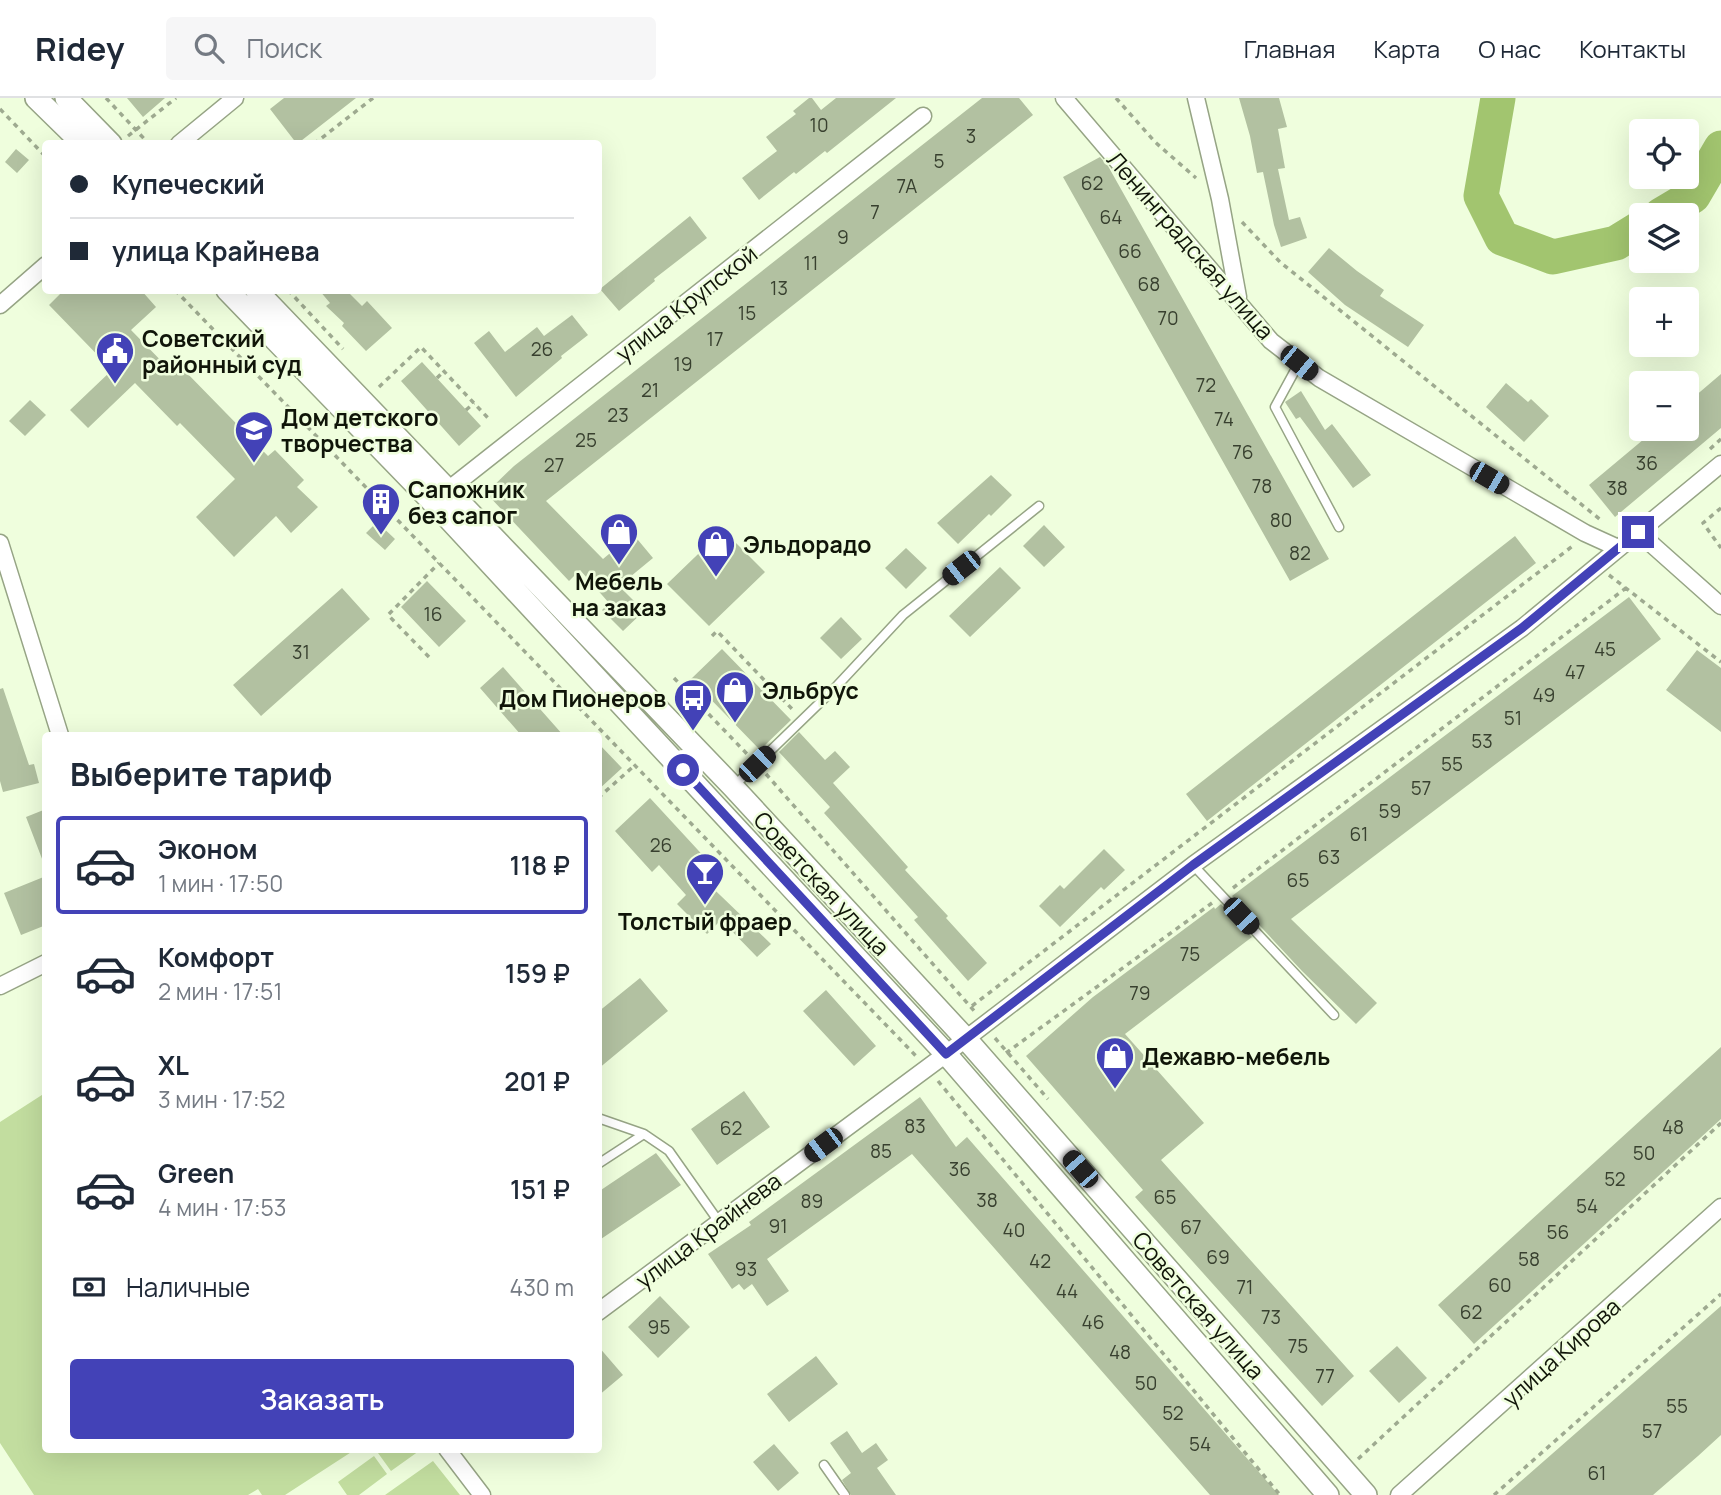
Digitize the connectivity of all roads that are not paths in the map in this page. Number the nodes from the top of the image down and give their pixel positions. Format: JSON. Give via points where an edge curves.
{"nodes":[{"id":1,"x":36,"y":98,"type":"edge"},
{"id":2,"x":66,"y":98,"type":"edge"},
{"id":3,"x":235,"y":98,"type":"edge"},
{"id":4,"x":1064,"y":98,"type":"edge"},
{"id":5,"x":1196,"y":98,"type":"edge"},
{"id":6,"x":923,"y":116,"type":"dead end"},
{"id":7,"x":79,"y":140,"type":"edge"},
{"id":8,"x":107,"y":140,"type":"edge"},
{"id":9,"x":184,"y":140,"type":"edge"},
{"id":10,"x":42,"y":268,"type":"edge"},
{"id":11,"x":231,"y":294,"type":"edge"},
{"id":12,"x":260,"y":294,"type":"edge"},
{"id":13,"x":1238,"y":299,"type":"junction"},
{"id":14,"x":0,"y":305,"type":"edge"},
{"id":15,"x":1299,"y":363,"type":"junction"},
{"id":16,"x":1721,"y":464,"type":"edge"},
{"id":17,"x":449,"y":490,"type":"junction"},
{"id":18,"x":1039,"y":506,"type":"dead end"},
{"id":19,"x":1339,"y":527,"type":"dead end"},
{"id":20,"x":1644,"y":537,"type":"junction"},
{"id":21,"x":0,"y":543,"type":"edge"},
{"id":22,"x":1618,"y":548,"type":"junction"},
{"id":23,"x":1721,"y":606,"type":"edge"},
{"id":24,"x":59,"y":732,"type":"edge"},
{"id":25,"x":733,"y":787,"type":"junction"},
{"id":26,"x":1193,"y":865,"type":"junction"},
{"id":27,"x":42,"y":965,"type":"edge"},
{"id":28,"x":0,"y":986,"type":"edge"},
{"id":29,"x":1334,"y":1015,"type":"dead end"},
{"id":30,"x":966,"y":1039,"type":"junction"},
{"id":31,"x":946,"y":1054,"type":"junction"},
{"id":32,"x":602,"y":1119,"type":"edge"},
{"id":33,"x":644,"y":1134,"type":"junction"},
{"id":34,"x":602,"y":1161,"type":"edge"},
{"id":35,"x":1721,"y":1208,"type":"edge"},
{"id":36,"x":719,"y":1222,"type":"junction"},
{"id":37,"x":602,"y":1309,"type":"edge"},
{"id":38,"x":450,"y":1453,"type":"edge"},
{"id":39,"x":824,"y":1465,"type":"dead end"},
{"id":40,"x":482,"y":1495,"type":"edge"},
{"id":41,"x":845,"y":1495,"type":"edge"},
{"id":42,"x":1328,"y":1495,"type":"edge"},
{"id":43,"x":1366,"y":1495,"type":"edge"},
{"id":44,"x":1399,"y":1495,"type":"edge"}],
"edges":[{"from":1,"to":7,"type":"street"},
{"from":2,"to":8,"type":"street"},
{"from":3,"to":9,"type":"street"},
{"from":4,"to":13,"type":"street","name":"Ленинградская улица"},
{"from":5,"to":13,"type":"street"},
{"from":6,"to":17,"type":"street","name":"улица Крупской"},
{"from":10,"to":14,"type":"street"},
{"from":11,"to":31,"type":"street","name":"Советская улица","via":[[457,527]]},
{"from":12,"to":17,"type":"street","name":"Советская улица"},
{"from":13,"to":15,"type":"street","name":"Ленинградская улица","via":[[1271,341]]},
{"from":15,"to":19,"type":"lane","via":[[1275,407]]},
{"from":15,"to":22,"type":"street","name":"Ленинградская улица","via":[[1585,533]]},
{"from":16,"to":20,"type":"street","name":"улица Крайнева"},
{"from":17,"to":25,"type":"street","name":"Советская улица"},
{"from":18,"to":25,"type":"lane","via":[[903,615]]},
{"from":20,"to":22,"type":"street","name":"улица Крайнева"},
{"from":20,"to":23,"type":"street"},
{"from":21,"to":24,"type":"street"},
{"from":22,"to":26,"type":"street","name":"улица Крайнева","via":[[1522,628]]},
{"from":25,"to":30,"type":"street","name":"Советская улица"},
{"from":26,"to":29,"type":"lane"},
{"from":26,"to":30,"type":"street","name":"улица Крайнева"},
{"from":27,"to":28,"type":"street"},
{"from":30,"to":31,"type":"street","name":"улица Крайнева"},
{"from":30,"to":43,"type":"street","name":"Советская улица"},
{"from":31,"to":36,"type":"street","name":"улица Крайнева"},
{"from":31,"to":42,"type":"street","name":"Советская улица"},
{"from":32,"to":33,"type":"lane"},
{"from":33,"to":34,"type":"lane"},
{"from":33,"to":36,"type":"lane","via":[[668,1151]]},
{"from":35,"to":44,"type":"street","name":"улица Кирова"},
{"from":36,"to":37,"type":"street","name":"улица Крайнева"},
{"from":38,"to":40,"type":"street"},
{"from":39,"to":41,"type":"lane"}]}
